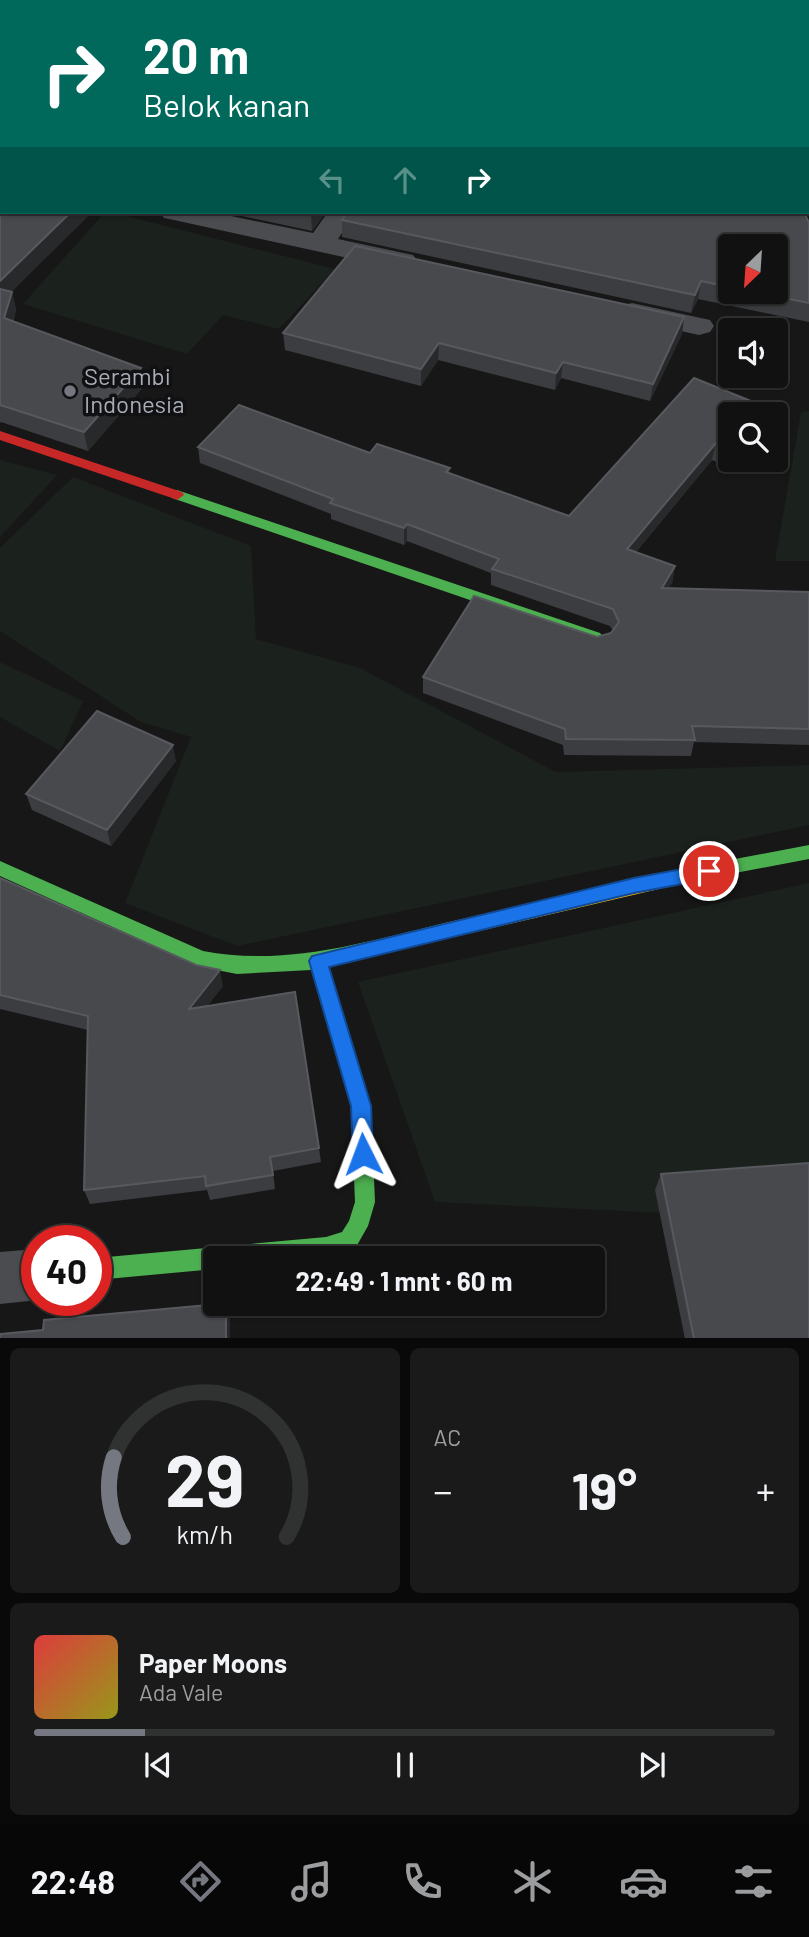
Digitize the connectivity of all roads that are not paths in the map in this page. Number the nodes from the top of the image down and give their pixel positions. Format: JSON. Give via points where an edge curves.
{"nodes":[{"id":1,"x":183,"y":214,"type":"edge"},
{"id":2,"x":341,"y":214,"type":"edge"},
{"id":3,"x":321,"y":243,"type":"junction"},
{"id":4,"x":429,"y":267,"type":"edge"},
{"id":5,"x":604,"y":305,"type":"edge"},
{"id":6,"x":699,"y":326,"type":"dead end"},
{"id":7,"x":0,"y":435,"type":"edge"},
{"id":8,"x":595,"y":637,"type":"edge"},
{"id":9,"x":809,"y":852,"type":"edge"},
{"id":10,"x":0,"y":868,"type":"edge"},
{"id":11,"x":318,"y":961,"type":"junction"},
{"id":12,"x":112,"y":1268,"type":"edge"},
{"id":13,"x":21,"y":1276,"type":"edge"},
{"id":14,"x":0,"y":1278,"type":"edge"}],
"edges":[{"from":1,"to":3,"type":"street"},
{"from":2,"to":3,"type":"street"},
{"from":3,"to":4,"type":"street"},
{"from":5,"to":6,"type":"street"},
{"from":7,"to":8,"type":"street"},
{"from":9,"to":11,"type":"street","via":[[634,886]]},
{"from":10,"to":11,"type":"street","via":[[201,959],[237,966]]},
{"from":11,"to":12,"type":"street","via":[[361,1106],[365,1202],[349,1240],[326,1248]]},
{"from":13,"to":14,"type":"street"}]}
